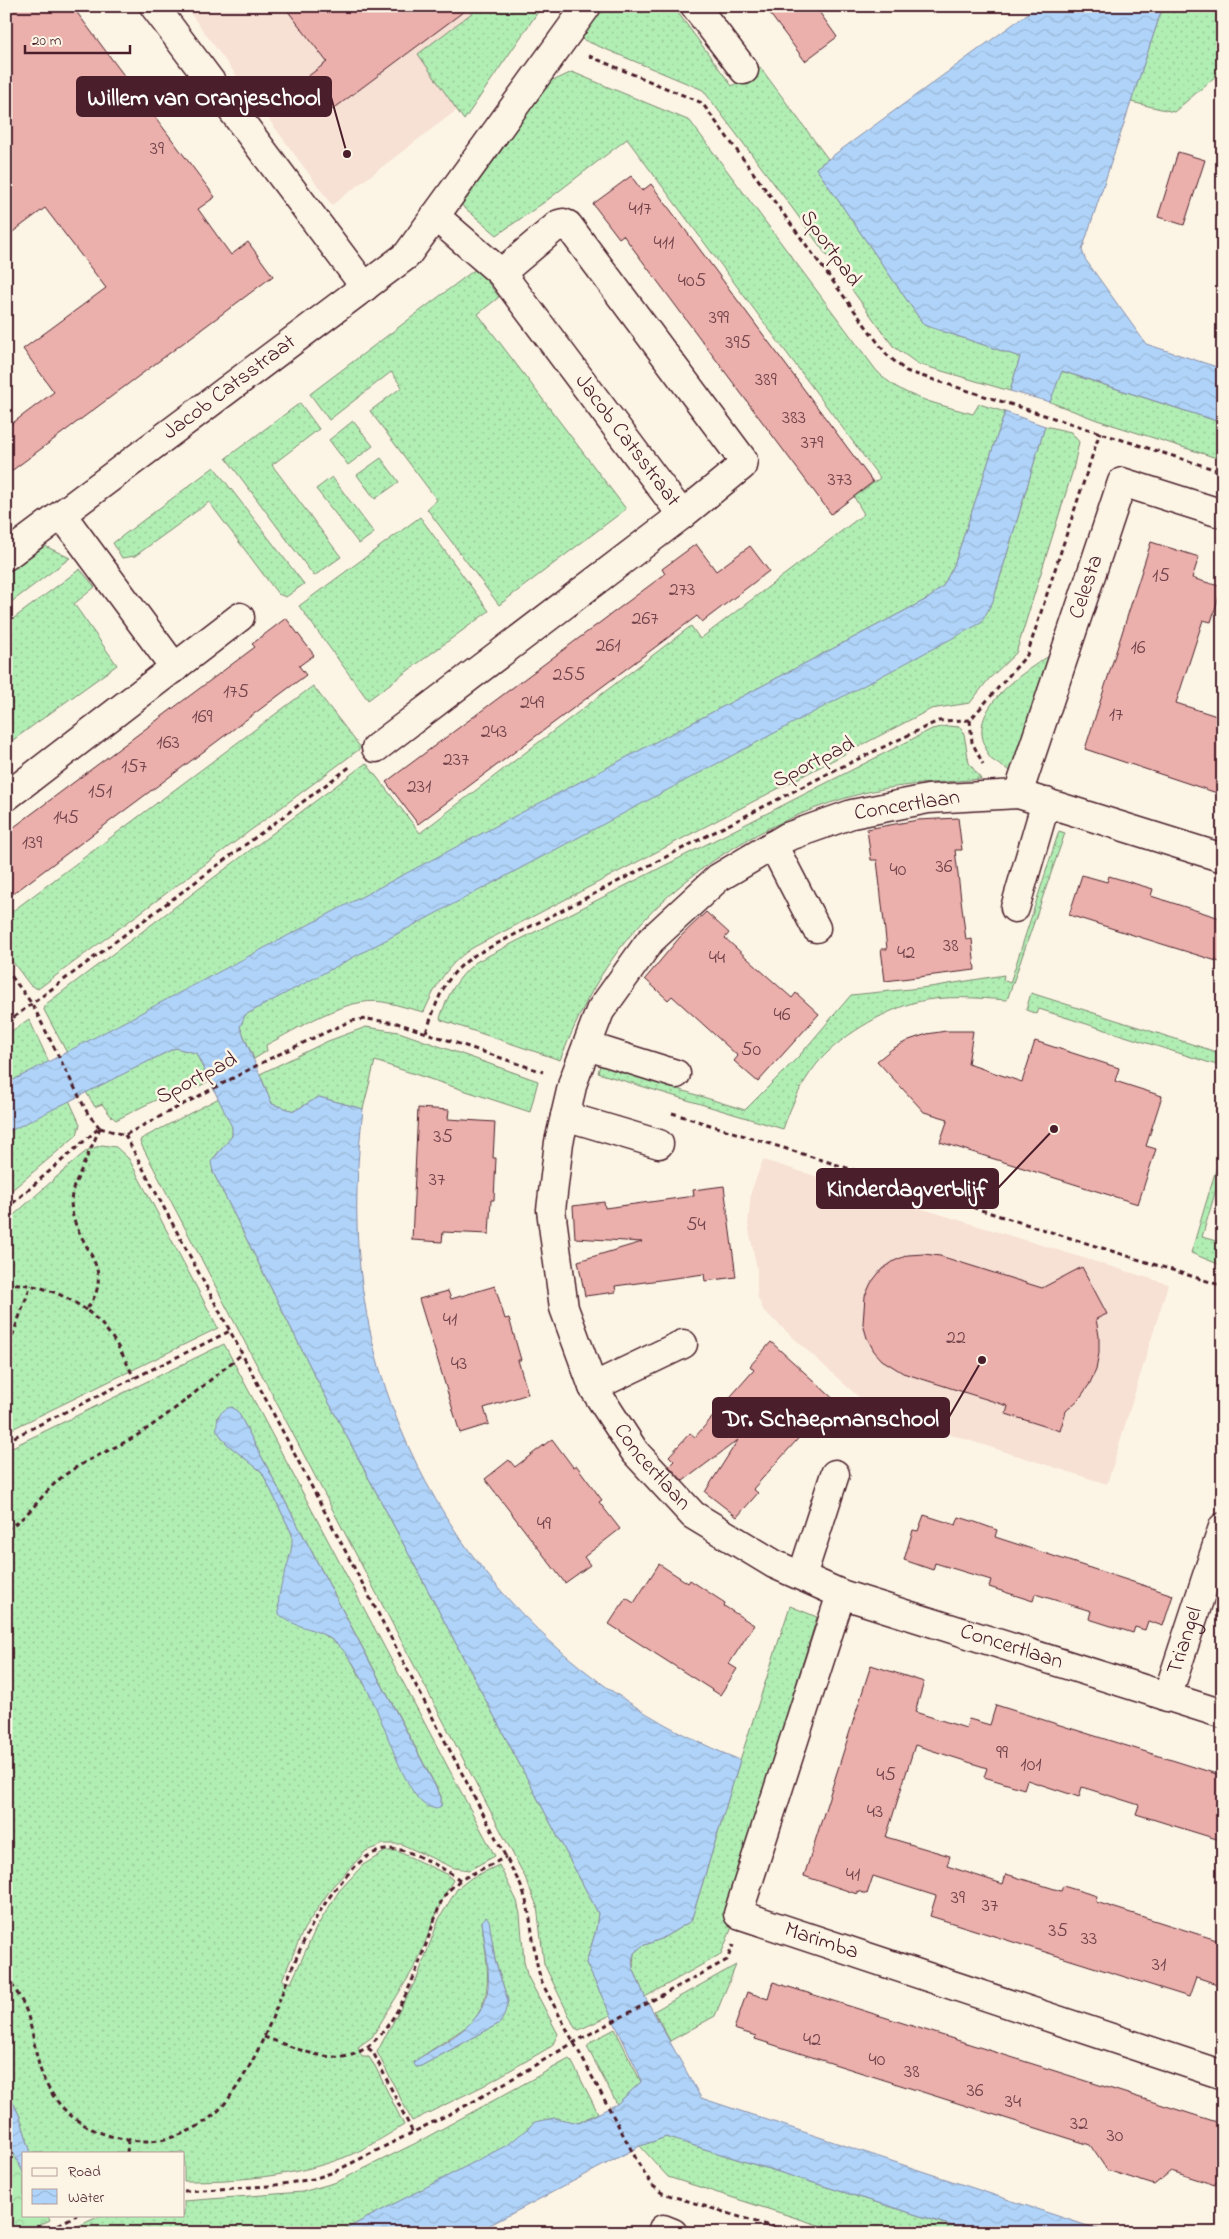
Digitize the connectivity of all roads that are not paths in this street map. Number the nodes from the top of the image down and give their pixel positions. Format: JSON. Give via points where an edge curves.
{"nodes":[{"id":1,"x":154,"y":6,"type":"edge"},
{"id":2,"x":587,"y":6,"type":"edge"},
{"id":3,"x":695,"y":6,"type":"edge"},
{"id":4,"x":744,"y":70,"type":"dead end"},
{"id":5,"x":435,"y":216,"type":"junction"},
{"id":6,"x":501,"y":272,"type":"junction"},
{"id":7,"x":365,"y":287,"type":"junction"},
{"id":8,"x":1223,"y":514,"type":"edge"},
{"id":9,"x":62,"y":515,"type":"junction"},
{"id":10,"x":682,"y":515,"type":"junction"},
{"id":11,"x":6,"y":556,"type":"edge"},
{"id":12,"x":240,"y":617,"type":"dead end"},
{"id":13,"x":175,"y":668,"type":"junction"},
{"id":14,"x":376,"y":748,"type":"road end"},
{"id":15,"x":1018,"y":794,"type":"junction"},
{"id":16,"x":6,"y":797,"type":"edge"},
{"id":17,"x":1046,"y":802,"type":"junction"},
{"id":18,"x":773,"y":845,"type":"junction"},
{"id":19,"x":1223,"y":858,"type":"edge"},
{"id":20,"x":1015,"y":908,"type":"dead end"},
{"id":21,"x":816,"y":928,"type":"dead end"},
{"id":22,"x":587,"y":1046,"type":"junction"},
{"id":23,"x":676,"y":1074,"type":"dead end"},
{"id":24,"x":565,"y":1116,"type":"junction"},
{"id":25,"x":659,"y":1144,"type":"dead end"},
{"id":26,"x":683,"y":1344,"type":"dead end"},
{"id":27,"x":593,"y":1387,"type":"junction"},
{"id":28,"x":835,"y":1474,"type":"dead end"},
{"id":29,"x":1223,"y":1527,"type":"edge"},
{"id":30,"x":802,"y":1576,"type":"junction"},
{"id":31,"x":841,"y":1594,"type":"junction"},
{"id":32,"x":1167,"y":1697,"type":"junction"},
{"id":33,"x":1223,"y":1714,"type":"edge"},
{"id":34,"x":1223,"y":2075,"type":"edge"},
{"id":35,"x":662,"y":2233,"type":"edge"},
{"id":36,"x":673,"y":2233,"type":"edge"}],
"edges":[{"from":1,"to":7,"type":"street"},
{"from":2,"to":5,"type":"street","name":"Jacob Catsstraat"},
{"from":3,"to":4,"type":"street"},
{"from":5,"to":6,"type":"street","name":"Jacob Catsstraat"},
{"from":5,"to":7,"type":"street","name":"Jacob Catsstraat","via":[[407,255]]},
{"from":6,"to":10,"type":"street","name":"Jacob Catsstraat"},
{"from":6,"to":10,"type":"street","via":[[559,224],[568,225],[743,460],[742,466]]},
{"from":7,"to":9,"type":"street","name":"Jacob Catsstraat"},
{"from":8,"to":15,"type":"street","name":"Celesta","via":[[1122,482]]},
{"from":9,"to":11,"type":"street","name":"Jacob Catsstraat"},
{"from":9,"to":13,"type":"street"},
{"from":10,"to":14,"type":"street","name":"Jacob Catsstraat"},
{"from":12,"to":13,"type":"street"},
{"from":13,"to":16,"type":"street"},
{"from":15,"to":17,"type":"street","name":"Concertlaan"},
{"from":15,"to":18,"type":"street","name":"Concertlaan","via":[[928,799],[852,814]]},
{"from":17,"to":19,"type":"street","name":"Concertlaan"},
{"from":17,"to":20,"type":"street"},
{"from":18,"to":21,"type":"street"},
{"from":18,"to":22,"type":"street","name":"Concertlaan","via":[[718,878],[650,941],[600,1011]]},
{"from":22,"to":23,"type":"street"},
{"from":22,"to":24,"type":"street","name":"Concertlaan","via":[[573,1082]]},
{"from":24,"to":25,"type":"street"},
{"from":24,"to":27,"type":"street","name":"Concertlaan","via":[[551,1210],[564,1308]]},
{"from":26,"to":27,"type":"street"},
{"from":27,"to":30,"type":"street","name":"Concertlaan","via":[[635,1452],[692,1515],[774,1564]]},
{"from":28,"to":30,"type":"street"},
{"from":29,"to":32,"type":"street","name":"Triangel"},
{"from":30,"to":31,"type":"street","name":"Concertlaan"},
{"from":31,"to":32,"type":"street","name":"Concertlaan"},
{"from":31,"to":34,"type":"street","name":"Marimba","via":[[738,1914]]},
{"from":32,"to":33,"type":"street","name":"Concertlaan"},
{"from":35,"to":36,"type":"street","via":[[663,2229]]}]}
